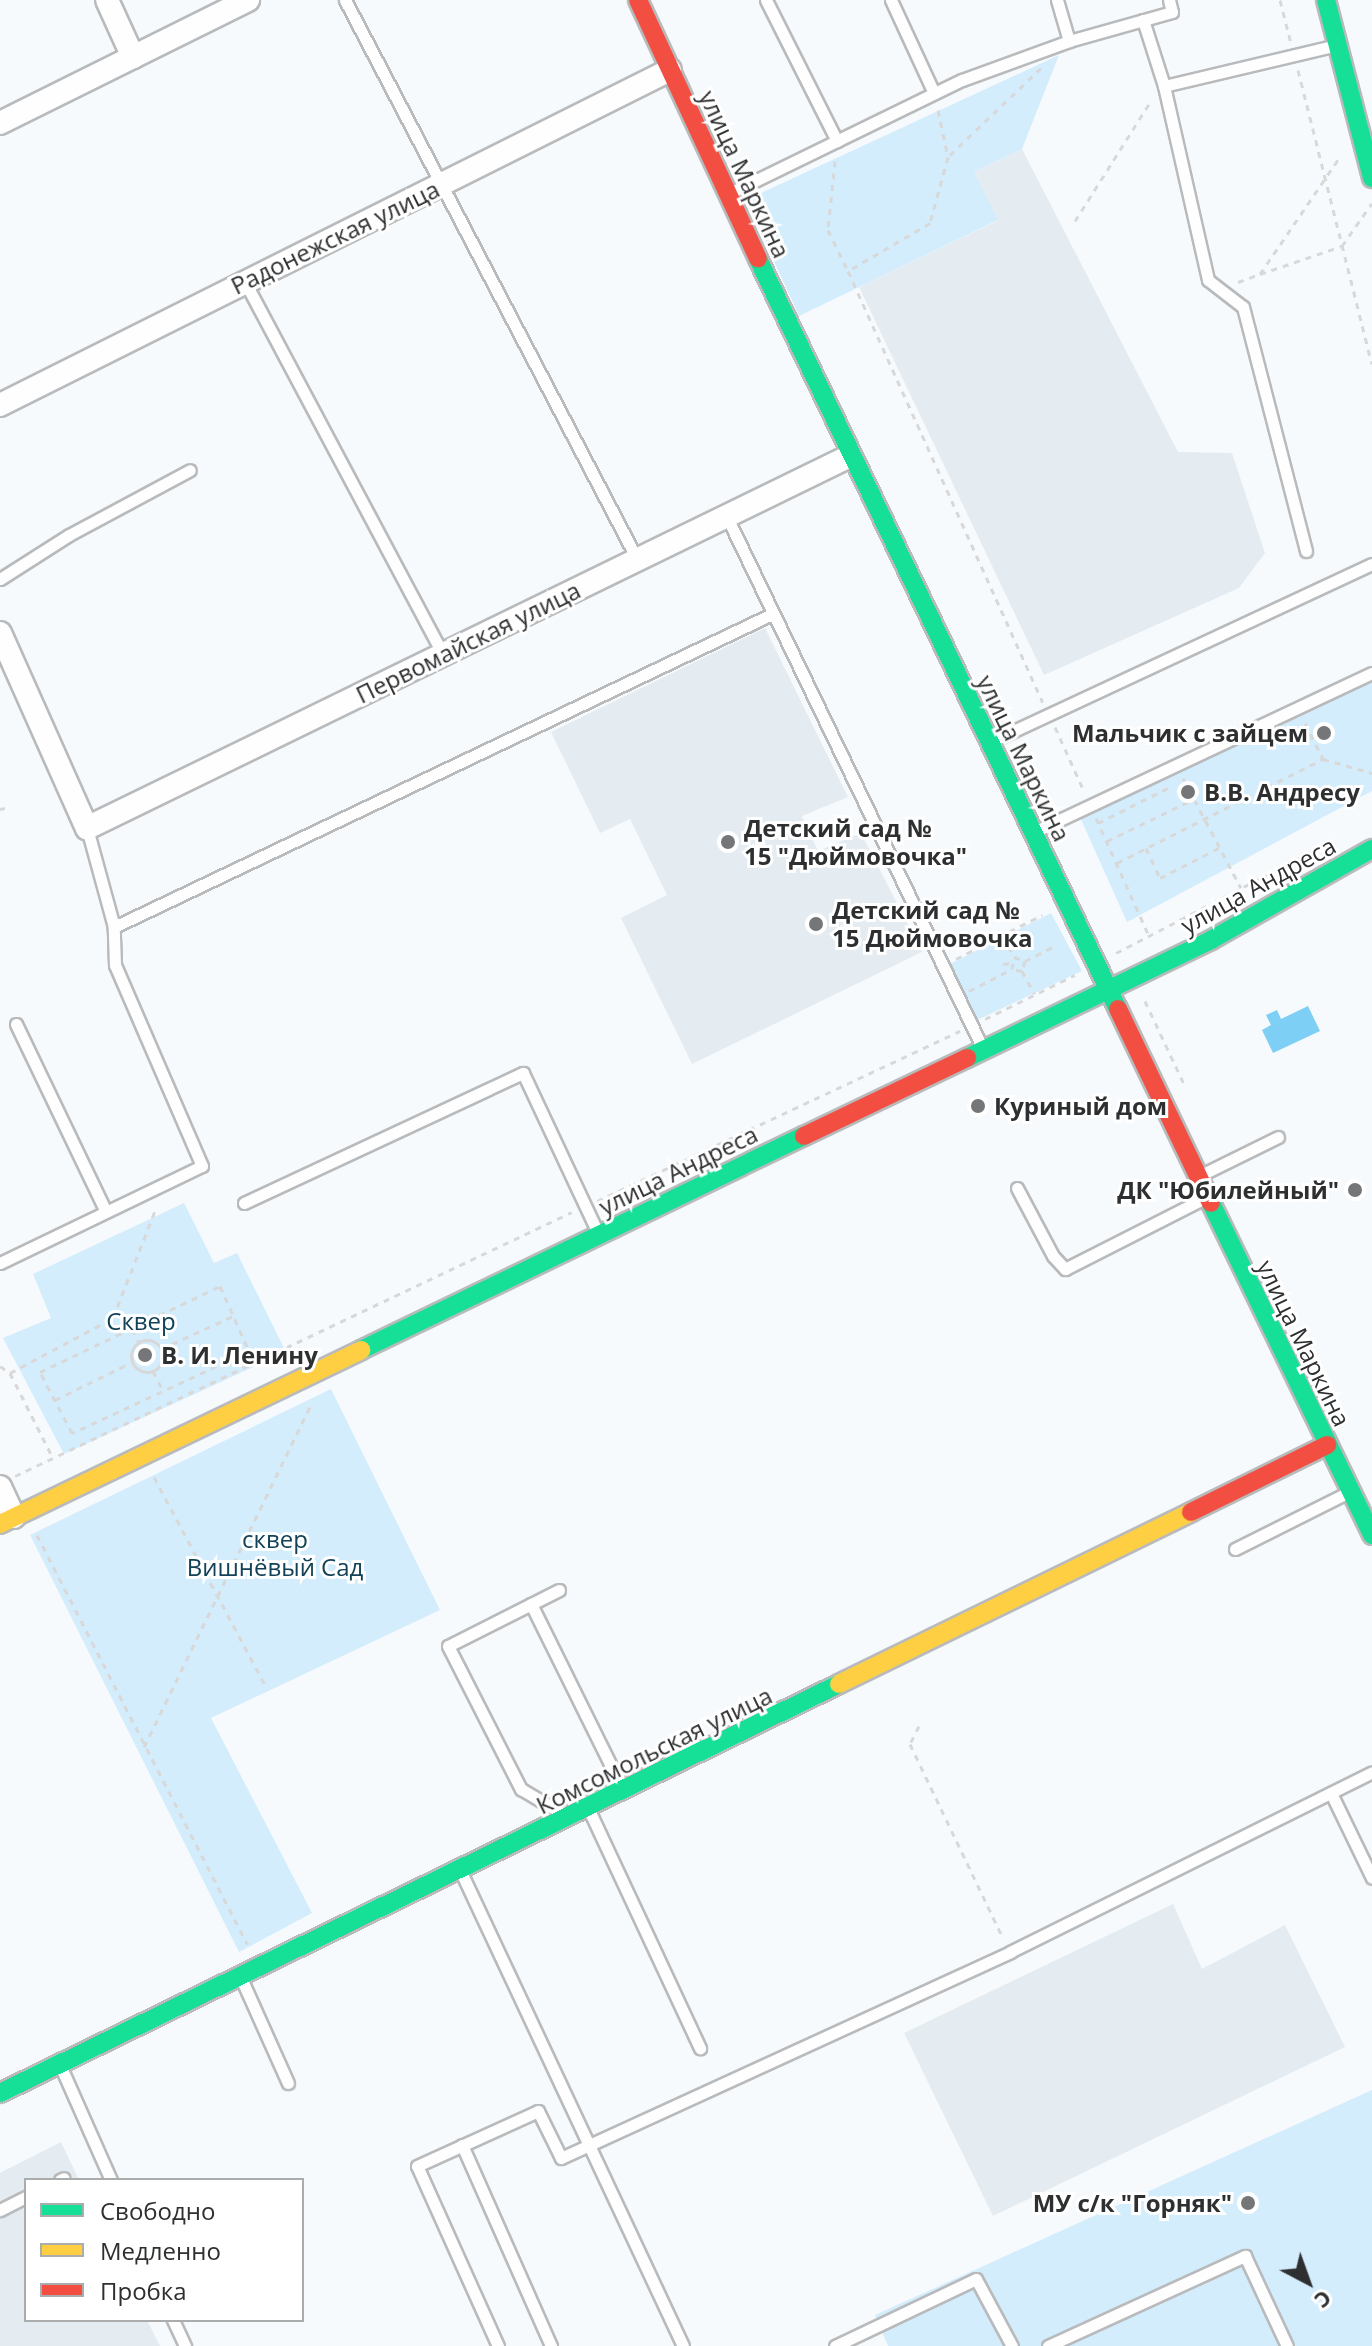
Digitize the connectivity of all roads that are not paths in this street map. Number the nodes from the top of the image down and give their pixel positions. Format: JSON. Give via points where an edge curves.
{"nodes":[{"id":1,"x":107,"y":0,"type":"edge"},
{"id":2,"x":248,"y":0,"type":"edge"},
{"id":3,"x":345,"y":0,"type":"edge"},
{"id":4,"x":638,"y":0,"type":"edge"},
{"id":5,"x":766,"y":0,"type":"edge"},
{"id":6,"x":891,"y":0,"type":"edge"},
{"id":7,"x":1057,"y":0,"type":"edge"},
{"id":8,"x":1169,"y":0,"type":"edge"},
{"id":9,"x":1326,"y":0,"type":"edge"},
{"id":10,"x":1143,"y":20,"type":"junction"},
{"id":11,"x":1069,"y":41,"type":"junction"},
{"id":12,"x":1338,"y":45,"type":"junction"},
{"id":13,"x":133,"y":57,"type":"junction"},
{"id":14,"x":670,"y":70,"type":"junction"},
{"id":15,"x":1164,"y":86,"type":"junction"},
{"id":16,"x":934,"y":93,"type":"junction"},
{"id":17,"x":1364,"y":119,"type":"edge"},
{"id":18,"x":0,"y":123,"type":"edge"},
{"id":19,"x":837,"y":141,"type":"junction"},
{"id":20,"x":1372,"y":177,"type":"edge"},
{"id":21,"x":438,"y":186,"type":"junction"},
{"id":22,"x":728,"y":194,"type":"junction"},
{"id":23,"x":245,"y":282,"type":"junction"},
{"id":24,"x":0,"y":405,"type":"edge"},
{"id":25,"x":850,"y":456,"type":"junction"},
{"id":26,"x":190,"y":470,"type":"dead end"},
{"id":27,"x":726,"y":515,"type":"junction"},
{"id":28,"x":1306,"y":551,"type":"dead end"},
{"id":29,"x":637,"y":559,"type":"junction"},
{"id":30,"x":1372,"y":564,"type":"edge"},
{"id":31,"x":0,"y":579,"type":"edge"},
{"id":32,"x":770,"y":615,"type":"junction"},
{"id":33,"x":0,"y":633,"type":"edge"},
{"id":34,"x":443,"y":654,"type":"junction"},
{"id":35,"x":1372,"y":673,"type":"edge"},
{"id":36,"x":989,"y":743,"type":"junction"},
{"id":37,"x":87,"y":828,"type":"junction"},
{"id":38,"x":1035,"y":832,"type":"junction"},
{"id":39,"x":1372,"y":849,"type":"edge"},
{"id":40,"x":114,"y":927,"type":"junction"},
{"id":41,"x":1109,"y":990,"type":"junction"},
{"id":42,"x":16,"y":1024,"type":"dead end"},
{"id":43,"x":984,"y":1050,"type":"junction"},
{"id":44,"x":1278,"y":1137,"type":"dead end"},
{"id":45,"x":1198,"y":1177,"type":"junction"},
{"id":46,"x":1017,"y":1188,"type":"dead end"},
{"id":47,"x":1207,"y":1196,"type":"junction"},
{"id":48,"x":244,"y":1203,"type":"dead end"},
{"id":49,"x":106,"y":1212,"type":"junction"},
{"id":50,"x":599,"y":1235,"type":"junction"},
{"id":51,"x":0,"y":1263,"type":"edge"},
{"id":52,"x":1327,"y":1445,"type":"junction"},
{"id":53,"x":7,"y":1482,"type":"edge"},
{"id":54,"x":1350,"y":1491,"type":"junction"},
{"id":55,"x":7,"y":1520,"type":"edge"},
{"id":56,"x":1372,"y":1535,"type":"edge"},
{"id":57,"x":1235,"y":1549,"type":"dead end"},
{"id":58,"x":559,"y":1590,"type":"dead end"},
{"id":59,"x":531,"y":1604,"type":"junction"},
{"id":60,"x":1372,"y":1772,"type":"edge"},
{"id":61,"x":624,"y":1793,"type":"junction"},
{"id":62,"x":1331,"y":1793,"type":"junction"},
{"id":63,"x":589,"y":1809,"type":"junction"},
{"id":64,"x":571,"y":1818,"type":"junction"},
{"id":65,"x":461,"y":1870,"type":"junction"},
{"id":66,"x":1372,"y":1878,"type":"edge"},
{"id":67,"x":240,"y":1977,"type":"junction"},
{"id":68,"x":700,"y":2048,"type":"dead end"},
{"id":69,"x":60,"y":2065,"type":"junction"},
{"id":70,"x":288,"y":2083,"type":"dead end"},
{"id":71,"x":0,"y":2093,"type":"edge"},
{"id":72,"x":462,"y":2145,"type":"junction"},
{"id":73,"x":589,"y":2145,"type":"junction"},
{"id":74,"x":110,"y":2178,"type":"edge"},
{"id":75,"x":24,"y":2198,"type":"edge"},
{"id":76,"x":0,"y":2210,"type":"edge"},
{"id":77,"x":174,"y":2322,"type":"edge"},
{"id":78,"x":185,"y":2346,"type":"edge"},
{"id":79,"x":498,"y":2346,"type":"edge"},
{"id":80,"x":551,"y":2346,"type":"edge"},
{"id":81,"x":683,"y":2346,"type":"edge"},
{"id":82,"x":835,"y":2346,"type":"edge"},
{"id":83,"x":1012,"y":2346,"type":"edge"},
{"id":84,"x":1048,"y":2346,"type":"edge"},
{"id":85,"x":1287,"y":2346,"type":"edge"}],
"edges":[{"from":1,"to":13,"type":"street"},
{"from":2,"to":13,"type":"street"},
{"from":3,"to":21,"type":"lane"},
{"from":4,"to":14,"type":"street","name":"улица Маркина"},
{"from":5,"to":19,"type":"lane"},
{"from":6,"to":16,"type":"lane"},
{"from":7,"to":11,"type":"lane"},
{"from":8,"to":10,"type":"lane","via":[[1172,12]]},
{"from":9,"to":12,"type":"street"},
{"from":10,"to":11,"type":"lane"},
{"from":10,"to":15,"type":"lane"},
{"from":11,"to":16,"type":"lane"},
{"from":12,"to":15,"type":"lane"},
{"from":12,"to":17,"type":"street"},
{"from":13,"to":18,"type":"street"},
{"from":14,"to":21,"type":"street","name":"Радонежская улица"},
{"from":14,"to":22,"type":"street","name":"улица Маркина"},
{"from":15,"to":28,"type":"lane","via":[[1208,280],[1243,307]]},
{"from":16,"to":19,"type":"lane"},
{"from":17,"to":20,"type":"street"},
{"from":19,"to":22,"type":"lane"},
{"from":21,"to":23,"type":"street","name":"Радонежская улица"},
{"from":21,"to":29,"type":"lane"},
{"from":22,"to":25,"type":"street","name":"улица Маркина"},
{"from":23,"to":24,"type":"street","name":"Радонежская улица"},
{"from":23,"to":34,"type":"lane"},
{"from":25,"to":27,"type":"street","name":"Первомайская улица"},
{"from":25,"to":36,"type":"street","name":"улица Маркина"},
{"from":26,"to":31,"type":"lane"},
{"from":27,"to":29,"type":"street","name":"Первомайская улица"},
{"from":27,"to":32,"type":"lane"},
{"from":29,"to":34,"type":"street","name":"Первомайская улица"},
{"from":30,"to":36,"type":"lane"},
{"from":32,"to":40,"type":"lane"},
{"from":32,"to":43,"type":"lane"},
{"from":33,"to":37,"type":"street"},
{"from":34,"to":37,"type":"street","name":"Первомайская улица"},
{"from":35,"to":38,"type":"lane"},
{"from":36,"to":38,"type":"street","name":"улица Маркина"},
{"from":37,"to":40,"type":"lane"},
{"from":38,"to":41,"type":"street","name":"улица Маркина"},
{"from":39,"to":41,"type":"street","name":"улица Андреса","via":[[1211,940]]},
{"from":40,"to":49,"type":"lane","via":[[115,965],[202,1166]]},
{"from":41,"to":43,"type":"street","name":"улица Андреса"},
{"from":41,"to":45,"type":"street","name":"улица Маркина"},
{"from":42,"to":49,"type":"lane"},
{"from":43,"to":50,"type":"street","name":"улица Андреса"},
{"from":44,"to":45,"type":"lane"},
{"from":45,"to":47,"type":"street","name":"улица Маркина"},
{"from":46,"to":47,"type":"lane","via":[[1065,1269]]},
{"from":47,"to":52,"type":"street","name":"улица Маркина"},
{"from":48,"to":50,"type":"lane","via":[[523,1073]]},
{"from":49,"to":51,"type":"lane"},
{"from":50,"to":55,"type":"street","name":"улица Андреса"},
{"from":52,"to":54,"type":"street","name":"улица Маркина"},
{"from":52,"to":61,"type":"street","name":"Комсомольская улица"},
{"from":53,"to":55,"type":"street"},
{"from":54,"to":56,"type":"street","name":"улица Маркина"},
{"from":54,"to":57,"type":"lane"},
{"from":58,"to":59,"type":"lane"},
{"from":59,"to":61,"type":"lane"},
{"from":59,"to":64,"type":"lane","via":[[448,1646],[521,1789]]},
{"from":60,"to":62,"type":"lane"},
{"from":61,"to":63,"type":"street","name":"Комсомольская улица"},
{"from":62,"to":66,"type":"lane"},
{"from":62,"to":73,"type":"lane","via":[[1010,1952]]},
{"from":63,"to":64,"type":"street","name":"Комсомольская улица"},
{"from":63,"to":68,"type":"lane"},
{"from":64,"to":65,"type":"street","name":"Комсомольская улица"},
{"from":65,"to":67,"type":"street","name":"Комсомольская улица"},
{"from":65,"to":73,"type":"lane"},
{"from":67,"to":69,"type":"street","name":"Комсомольская улица"},
{"from":67,"to":70,"type":"lane"},
{"from":69,"to":71,"type":"street","name":"Комсомольская улица"},
{"from":69,"to":74,"type":"lane"},
{"from":72,"to":73,"type":"lane","via":[[538,2111],[561,2158]]},
{"from":72,"to":79,"type":"lane","via":[[417,2166]]},
{"from":72,"to":80,"type":"lane"},
{"from":73,"to":81,"type":"lane"},
{"from":75,"to":76,"type":"lane"},
{"from":77,"to":78,"type":"lane"},
{"from":82,"to":83,"type":"lane","via":[[976,2279]]},
{"from":84,"to":85,"type":"lane","via":[[1245,2256]]}]}
